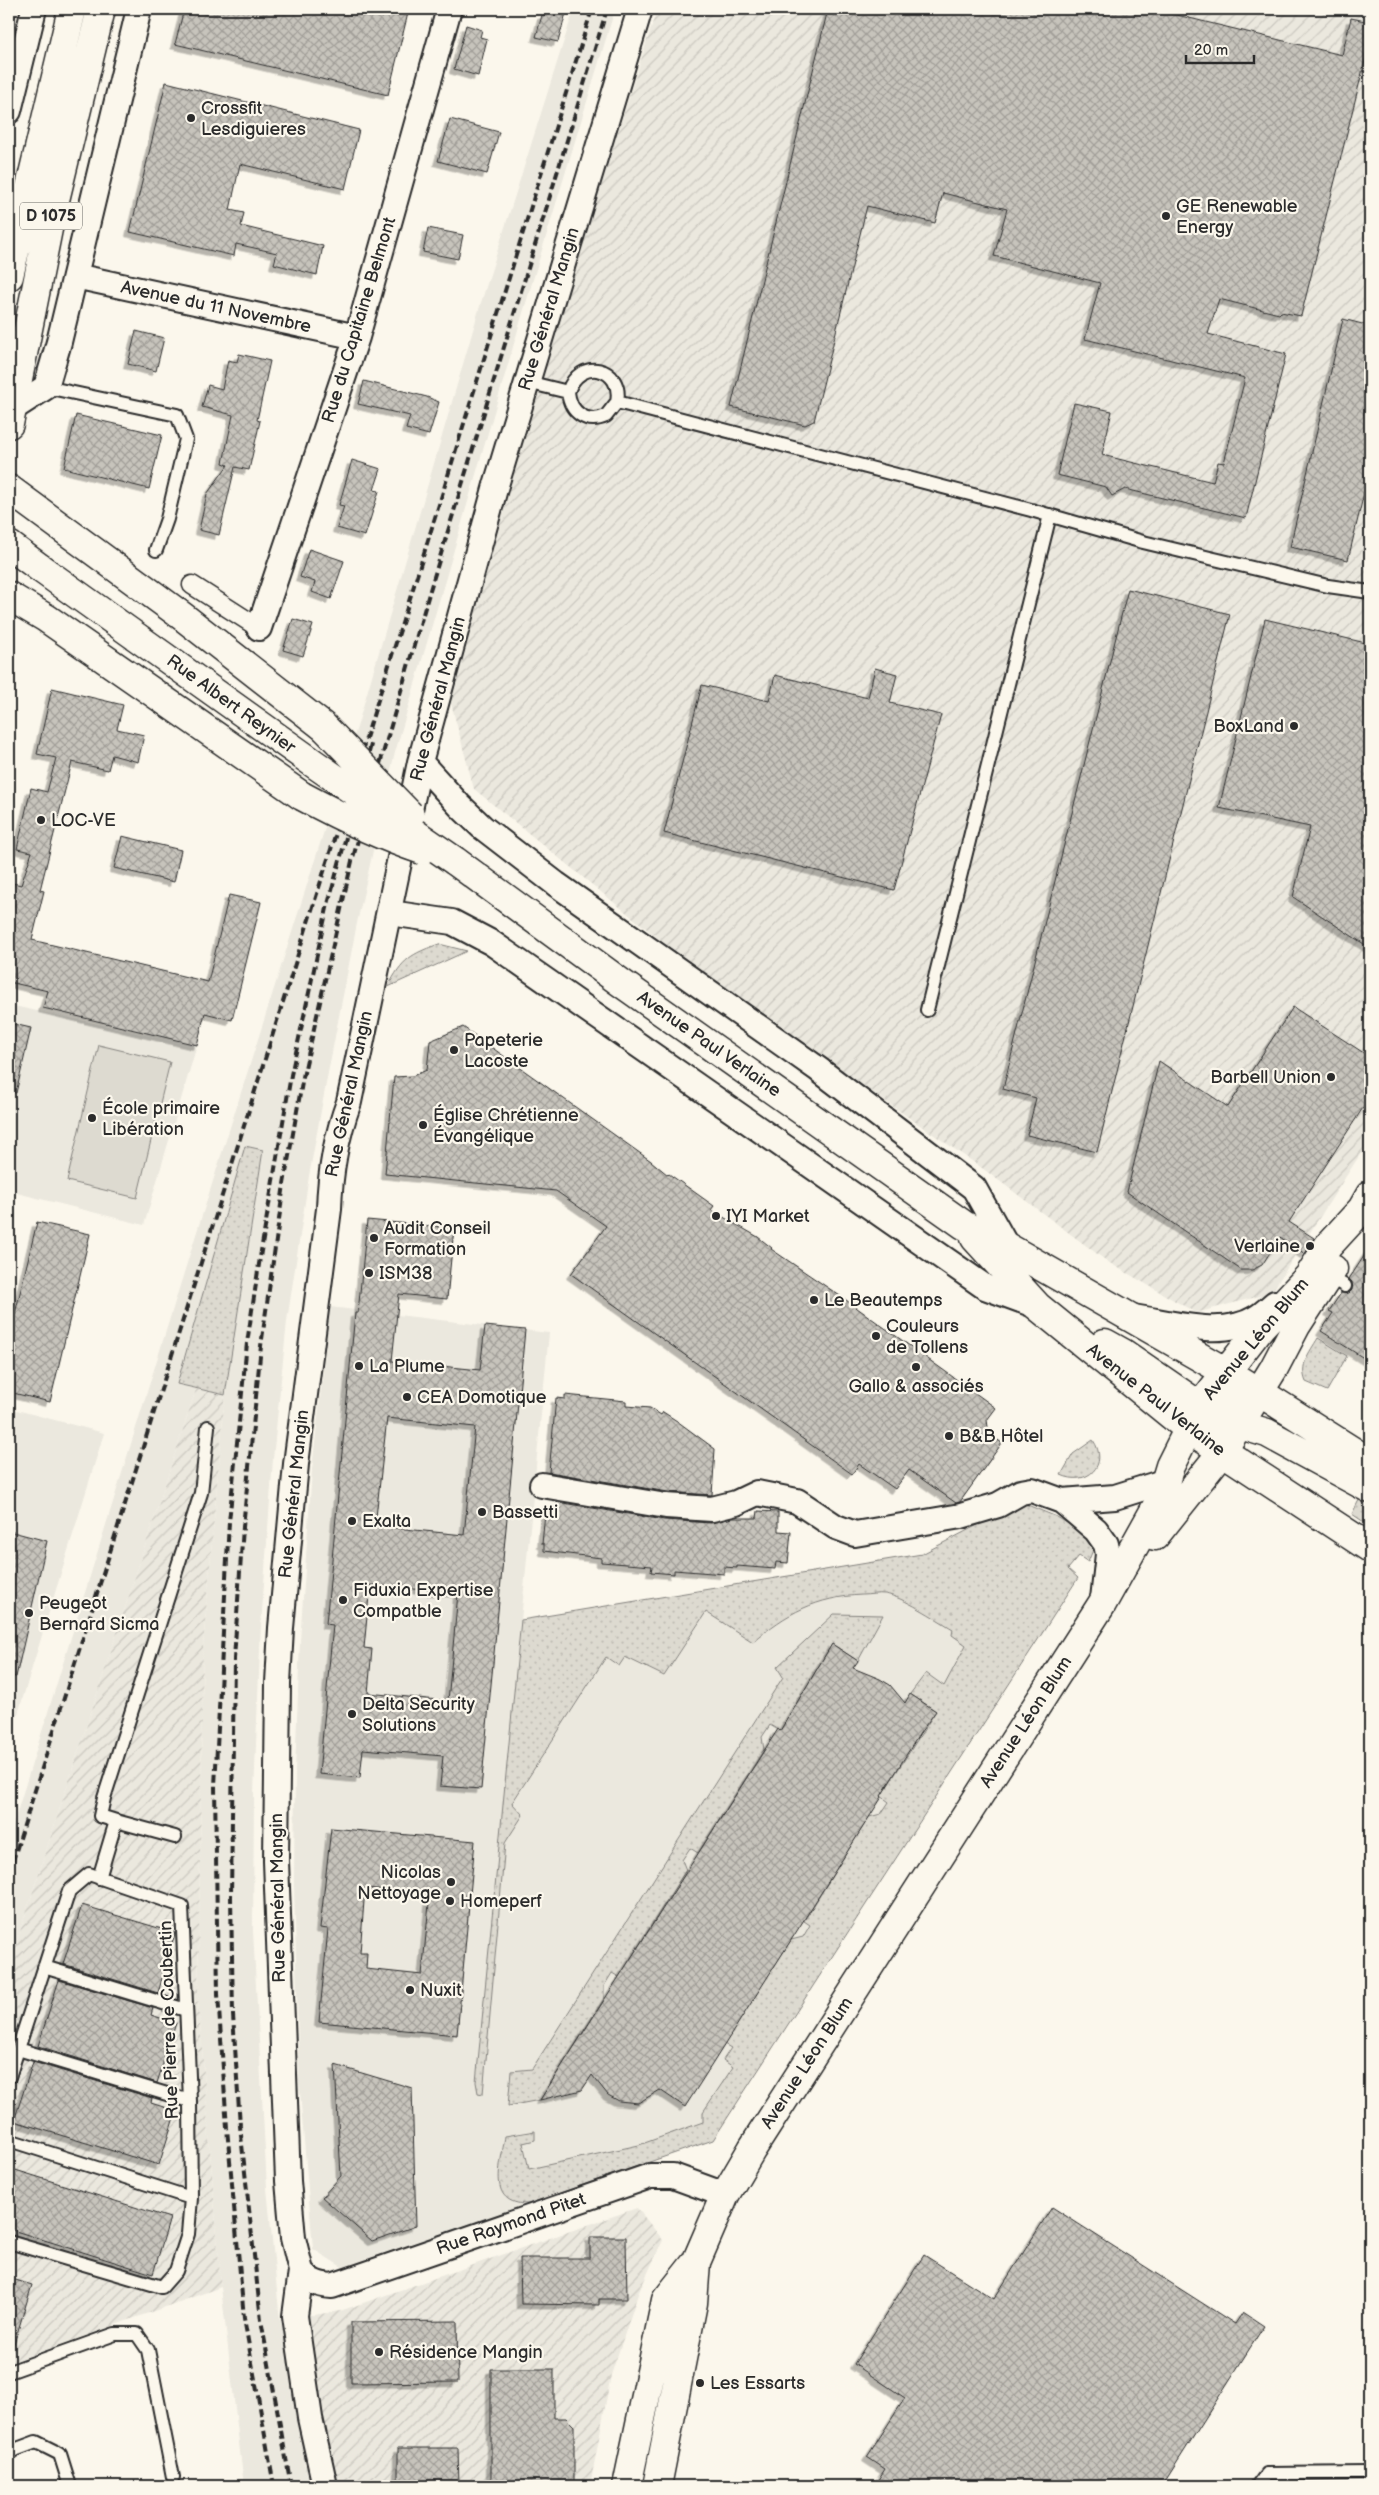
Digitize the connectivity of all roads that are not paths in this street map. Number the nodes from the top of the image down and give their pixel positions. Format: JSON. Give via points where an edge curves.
{"nodes":[{"id":1,"x":34,"y":9,"type":"edge"},
{"id":2,"x":72,"y":9,"type":"edge"},
{"id":3,"x":101,"y":9,"type":"edge"},
{"id":4,"x":139,"y":9,"type":"edge"},
{"id":5,"x":450,"y":9,"type":"edge"},
{"id":6,"x":640,"y":9,"type":"edge"},
{"id":7,"x":9,"y":112,"type":"edge"},
{"id":8,"x":9,"y":276,"type":"edge"},
{"id":9,"x":75,"y":276,"type":"junction"},
{"id":10,"x":357,"y":338,"type":"junction"},
{"id":11,"x":527,"y":382,"type":"junction"},
{"id":12,"x":46,"y":387,"type":"junction"},
{"id":13,"x":568,"y":392,"type":"junction"},
{"id":14,"x":617,"y":402,"type":"junction"},
{"id":15,"x":10,"y":416,"type":"edge"},
{"id":16,"x":9,"y":488,"type":"edge"},
{"id":17,"x":1050,"y":515,"type":"junction"},
{"id":18,"x":9,"y":546,"type":"edge"},
{"id":19,"x":156,"y":550,"type":"dead end"},
{"id":20,"x":192,"y":585,"type":"dead end"},
{"id":21,"x":1370,"y":592,"type":"edge"},
{"id":22,"x":9,"y":596,"type":"edge"},
{"id":23,"x":260,"y":628,"type":"joint"},
{"id":24,"x":420,"y":762,"type":"junction"},
{"id":25,"x":455,"y":861,"type":"junction"},
{"id":26,"x":390,"y":913,"type":"junction"},
{"id":27,"x":928,"y":1010,"type":"dead end"},
{"id":28,"x":1366,"y":1202,"type":"edge"},
{"id":29,"x":964,"y":1226,"type":"junction"},
{"id":30,"x":1007,"y":1247,"type":"junction"},
{"id":31,"x":1328,"y":1280,"type":"junction"},
{"id":32,"x":1037,"y":1306,"type":"junction"},
{"id":33,"x":1126,"y":1316,"type":"junction"},
{"id":34,"x":1223,"y":1412,"type":"junction"},
{"id":35,"x":208,"y":1427,"type":"dead end"},
{"id":36,"x":1370,"y":1462,"type":"edge"},
{"id":37,"x":1166,"y":1480,"type":"junction"},
{"id":38,"x":542,"y":1485,"type":"dead end"},
{"id":39,"x":1370,"y":1489,"type":"edge"},
{"id":40,"x":1062,"y":1501,"type":"junction"},
{"id":41,"x":1370,"y":1548,"type":"edge"},
{"id":42,"x":1102,"y":1604,"type":"junction"},
{"id":43,"x":116,"y":1821,"type":"junction"},
{"id":44,"x":174,"y":1837,"type":"dead end"},
{"id":45,"x":99,"y":1878,"type":"junction"},
{"id":46,"x":44,"y":1968,"type":"junction"},
{"id":47,"x":186,"y":2010,"type":"junction"},
{"id":48,"x":18,"y":2048,"type":"junction"},
{"id":49,"x":9,"y":2077,"type":"edge"},
{"id":50,"x":190,"y":2101,"type":"junction"},
{"id":51,"x":9,"y":2140,"type":"edge"},
{"id":52,"x":725,"y":2195,"type":"junction"},
{"id":53,"x":191,"y":2198,"type":"junction"},
{"id":54,"x":9,"y":2242,"type":"edge"},
{"id":55,"x":696,"y":2262,"type":"junction"},
{"id":56,"x":301,"y":2271,"type":"junction"},
{"id":57,"x":9,"y":2372,"type":"edge"},
{"id":58,"x":9,"y":2452,"type":"edge"},
{"id":59,"x":1370,"y":2473,"type":"edge"},
{"id":60,"x":174,"y":2477,"type":"dead end"},
{"id":61,"x":70,"y":2486,"type":"edge"},
{"id":62,"x":325,"y":2486,"type":"edge"},
{"id":63,"x":627,"y":2486,"type":"edge"},
{"id":64,"x":657,"y":2486,"type":"edge"},
{"id":65,"x":1257,"y":2486,"type":"edge"}],
"edges":[{"from":1,"to":7,"type":"street"},
{"from":2,"to":8,"type":"main road","number":"D 1075"},
{"from":3,"to":15,"type":"main road","number":"D 1075","via":[[48,229]]},
{"from":4,"to":9,"type":"street"},
{"from":5,"to":10,"type":"street","name":"Rue du Capitaine Belmont"},
{"from":6,"to":11,"type":"street","name":"Rue Général Mangin"},
{"from":9,"to":10,"type":"street","name":"Avenue du 11 Novembre"},
{"from":9,"to":12,"type":"street"},
{"from":10,"to":23,"type":"street","name":"Rue du Capitaine Belmont"},
{"from":11,"to":13,"type":"lane"},
{"from":11,"to":24,"type":"street","name":"Rue Général Mangin"},
{"from":12,"to":15,"type":"street"},
{"from":12,"to":19,"type":"lane","via":[[177,415],[186,439],[167,519]]},
{"from":13,"to":14,"type":"lane","via":[[571,406],[588,419],[606,416]]},
{"from":13,"to":14,"type":"lane","via":[[579,374],[596,369],[615,381]]},
{"from":14,"to":17,"type":"lane"},
{"from":16,"to":25,"type":"main road","bridge":true,"via":[[182,616],[324,727]]},
{"from":17,"to":21,"type":"lane","via":[[1143,542],[1328,586]]},
{"from":17,"to":27,"type":"lane"},
{"from":18,"to":25,"type":"main road","name":"Rue Albert Reynier","bridge":true},
{"from":20,"to":23,"type":"street"},
{"from":22,"to":25,"type":"main road","bridge":true,"via":[[46,618],[302,796],[394,841]]},
{"from":24,"to":26,"type":"street","name":"Rue Général Mangin"},
{"from":24,"to":30,"type":"street","via":[[482,827],[556,884],[818,1069],[974,1188]]},
{"from":25,"to":29,"type":"main road","name":"Avenue Paul Verlaine"},
{"from":26,"to":32,"type":"street","via":[[452,922],[492,943],[985,1287]]},
{"from":26,"to":56,"type":"street","name":"Rue Général Mangin","via":[[349,1102],[338,1130],[296,1464],[278,1683],[276,1861],[291,2069],[288,2181],[293,2238]]},
{"from":28,"to":31,"type":"main road","name":"Avenue Léon Blum","via":[[1328,1246]]},
{"from":29,"to":30,"type":"main road","name":"Avenue Paul Verlaine"},
{"from":29,"to":32,"type":"main road","name":"Avenue Paul Verlaine"},
{"from":30,"to":33,"type":"main road","name":"Avenue Paul Verlaine"},
{"from":31,"to":33,"type":"street","via":[[1236,1326],[1206,1327]]},
{"from":31,"to":34,"type":"main road","via":[[1296,1326]]},
{"from":31,"to":34,"type":"main road","name":"Avenue Léon Blum","via":[[1260,1328]]},
{"from":32,"to":34,"type":"main road","name":"Avenue Paul Verlaine"},
{"from":33,"to":34,"type":"main road","name":"Avenue Paul Verlaine"},
{"from":34,"to":36,"type":"main road","name":"Avenue Paul Verlaine"},
{"from":34,"to":37,"type":"main road","name":"Avenue Léon Blum","via":[[1170,1466]]},
{"from":34,"to":39,"type":"main road"},
{"from":34,"to":41,"type":"main road","name":"Avenue Paul Verlaine"},
{"from":34,"to":42,"type":"main road","name":"Avenue Léon Blum","via":[[1189,1479],[1156,1526],[1146,1548]]},
{"from":35,"to":43,"type":"lane","via":[[201,1493],[104,1798],[100,1816]]},
{"from":37,"to":40,"type":"street","via":[[1115,1497]]},
{"from":37,"to":42,"type":"main road","name":"Avenue Léon Blum","via":[[1159,1502]]},
{"from":38,"to":40,"type":"street","via":[[666,1506],[712,1509],[736,1503],[756,1493],[797,1501],[836,1527],[855,1534],[961,1516],[1032,1490]]},
{"from":40,"to":42,"type":"street","via":[[1096,1530],[1106,1544],[1108,1554]]},
{"from":42,"to":52,"type":"main road","name":"Avenue Léon Blum"},
{"from":43,"to":44,"type":"lane"},
{"from":43,"to":45,"type":"lane"},
{"from":45,"to":46,"type":"lane","via":[[89,1874],[69,1891]]},
{"from":45,"to":47,"type":"lane","name":"Rue Pierre de Coubertin","via":[[182,1906]]},
{"from":46,"to":47,"type":"lane"},
{"from":46,"to":48,"type":"lane"},
{"from":47,"to":50,"type":"lane","name":"Rue Pierre de Coubertin"},
{"from":48,"to":49,"type":"lane"},
{"from":48,"to":50,"type":"lane"},
{"from":50,"to":53,"type":"lane","name":"Rue Pierre de Coubertin"},
{"from":51,"to":53,"type":"lane"},
{"from":52,"to":55,"type":"main road","name":"Avenue Léon Blum"},
{"from":52,"to":56,"type":"street","name":"Rue Raymond Pitet","via":[[673,2176],[650,2176],[332,2286],[320,2286]]},
{"from":53,"to":54,"type":"lane","name":"Rue Pierre de Coubertin","via":[[188,2234],[176,2271],[162,2287]]},
{"from":55,"to":63,"type":"main road","name":"Avenue Léon Blum","via":[[666,2300]]},
{"from":55,"to":64,"type":"main road","name":"Avenue Léon Blum","via":[[693,2303]]},
{"from":56,"to":62,"type":"street","via":[[295,2316],[310,2418]]},
{"from":57,"to":60,"type":"lane","via":[[114,2334],[137,2334],[148,2350]]},
{"from":58,"to":61,"type":"lane","via":[[36,2442],[60,2454]]},
{"from":59,"to":65,"type":"lane","via":[[1266,2474]]}]}
